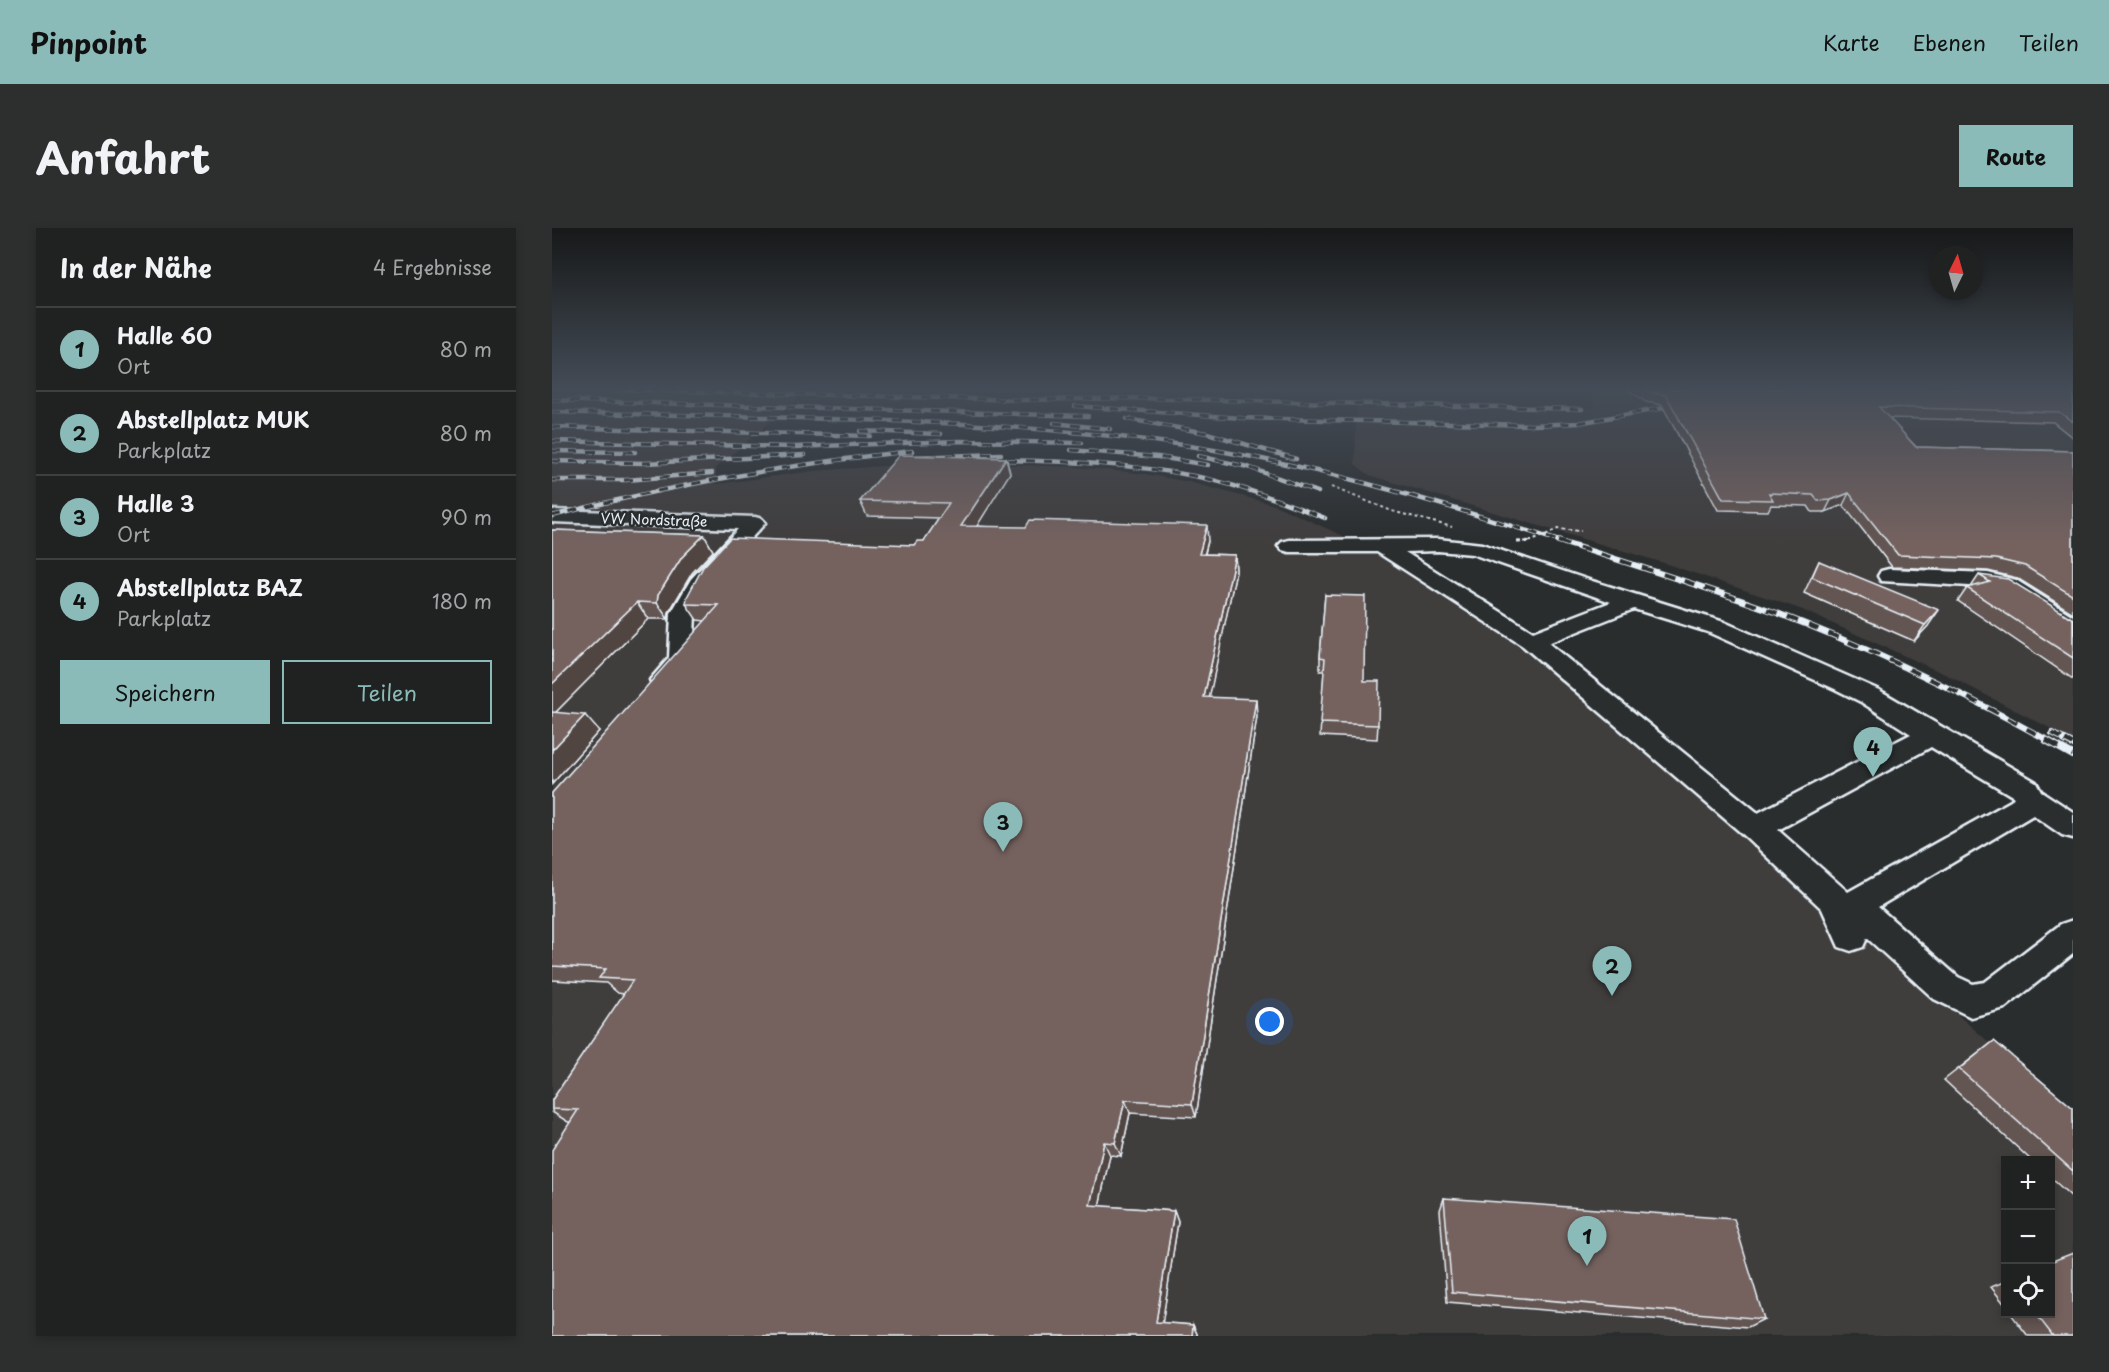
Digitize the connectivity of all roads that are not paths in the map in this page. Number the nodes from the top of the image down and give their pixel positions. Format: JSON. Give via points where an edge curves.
{"nodes":[{"id":1,"x":552,"y":516,"type":"edge"},
{"id":2,"x":1289,"y":546,"type":"dead end"},
{"id":3,"x":1382,"y":546,"type":"junction"},
{"id":4,"x":1889,"y":576,"type":"dead end"},
{"id":5,"x":1633,"y":601,"type":"junction"},
{"id":6,"x":2073,"y":626,"type":"edge"},
{"id":7,"x":1531,"y":641,"type":"junction"},
{"id":8,"x":644,"y":701,"type":"edge"},
{"id":9,"x":1932,"y":735,"type":"junction"},
{"id":10,"x":2028,"y":798,"type":"junction"},
{"id":11,"x":2073,"y":827,"type":"edge"},
{"id":12,"x":1757,"y":829,"type":"junction"},
{"id":13,"x":1849,"y":916,"type":"junction"},
{"id":14,"x":2073,"y":934,"type":"edge"}],
"edges":[{"from":1,"to":8,"type":"lane","name":"VW Nordstraße","via":[[755,523],[702,579],[683,613],[681,660]]},
{"from":2,"to":3,"type":"lane"},
{"from":3,"to":5,"type":"lane","via":[[1475,548]]},
{"from":3,"to":7,"type":"lane"},
{"from":4,"to":6,"type":"lane","via":[[1988,580],[2008,585]]},
{"from":5,"to":7,"type":"lane"},
{"from":5,"to":9,"type":"lane","via":[[1716,627],[1844,683]]},
{"from":7,"to":12,"type":"lane"},
{"from":9,"to":10,"type":"lane","via":[[2026,790]]},
{"from":9,"to":12,"type":"lane"},
{"from":10,"to":11,"type":"lane"},
{"from":10,"to":13,"type":"lane","via":[[2021,809]]},
{"from":12,"to":13,"type":"lane"},
{"from":13,"to":14,"type":"lane","via":[[1946,988],[1971,1001],[1993,997]]}]}
